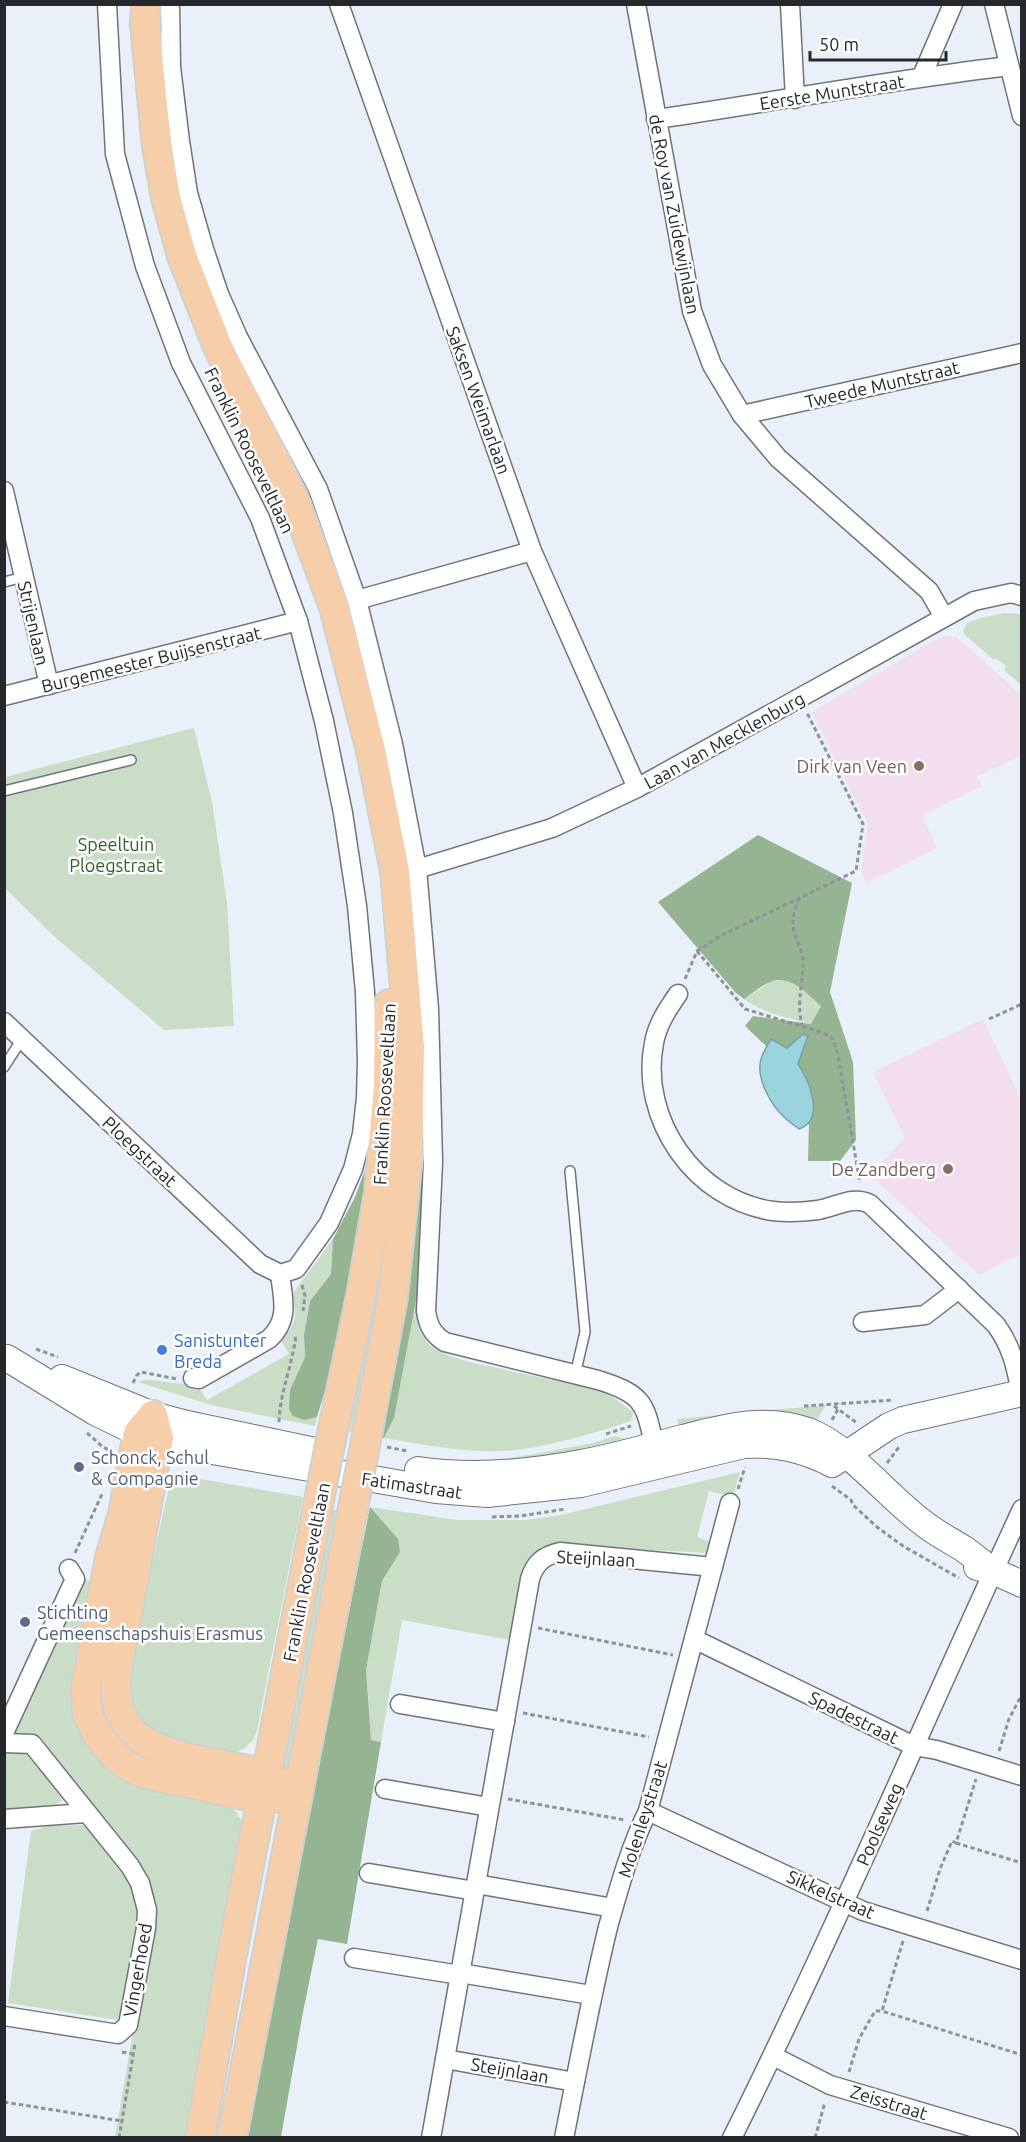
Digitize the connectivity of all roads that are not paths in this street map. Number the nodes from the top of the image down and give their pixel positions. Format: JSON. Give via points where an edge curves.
{"nodes":[{"id":1,"x":107,"y":4,"type":"edge"},
{"id":2,"x":129,"y":4,"type":"edge"},
{"id":3,"x":146,"y":4,"type":"edge"},
{"id":4,"x":170,"y":4,"type":"edge"},
{"id":5,"x":339,"y":4,"type":"edge"},
{"id":6,"x":636,"y":4,"type":"edge"},
{"id":7,"x":790,"y":4,"type":"edge"},
{"id":8,"x":953,"y":4,"type":"edge"},
{"id":9,"x":994,"y":4,"type":"edge"},
{"id":10,"x":1009,"y":66,"type":"junction"},
{"id":11,"x":922,"y":76,"type":"junction"},
{"id":12,"x":795,"y":99,"type":"junction"},
{"id":13,"x":1022,"y":116,"type":"edge"},
{"id":14,"x":656,"y":119,"type":"junction"},
{"id":15,"x":1022,"y":353,"type":"edge"},
{"id":16,"x":742,"y":415,"type":"junction"},
{"id":17,"x":4,"y":491,"type":"edge"},
{"id":18,"x":532,"y":551,"type":"junction"},
{"id":19,"x":24,"y":577,"type":"junction"},
{"id":20,"x":4,"y":582,"type":"edge"},
{"id":21,"x":1022,"y":596,"type":"edge"},
{"id":22,"x":357,"y":600,"type":"junction"},
{"id":23,"x":944,"y":617,"type":"junction"},
{"id":24,"x":298,"y":621,"type":"junction"},
{"id":25,"x":49,"y":685,"type":"junction"},
{"id":26,"x":4,"y":696,"type":"edge"},
{"id":27,"x":131,"y":760,"type":"dead end"},
{"id":28,"x":637,"y":788,"type":"junction"},
{"id":29,"x":4,"y":791,"type":"edge"},
{"id":30,"x":417,"y":869,"type":"junction"},
{"id":31,"x":678,"y":994,"type":"road end"},
{"id":32,"x":4,"y":1022,"type":"edge"},
{"id":33,"x":22,"y":1039,"type":"junction"},
{"id":34,"x":4,"y":1067,"type":"edge"},
{"id":35,"x":570,"y":1172,"type":"dead end"},
{"id":36,"x":288,"y":1272,"type":"junction"},
{"id":37,"x":959,"y":1289,"type":"junction"},
{"id":38,"x":863,"y":1322,"type":"dead end"},
{"id":39,"x":6,"y":1357,"type":"edge"},
{"id":40,"x":575,"y":1375,"type":"junction"},
{"id":41,"x":193,"y":1378,"type":"road end"},
{"id":42,"x":1021,"y":1393,"type":"edge"},
{"id":43,"x":150,"y":1429,"type":"junction"},
{"id":44,"x":654,"y":1444,"type":"junction"},
{"id":45,"x":839,"y":1460,"type":"junction"},
{"id":46,"x":730,"y":1503,"type":"road end"},
{"id":47,"x":1022,"y":1509,"type":"edge"},
{"id":48,"x":713,"y":1567,"type":"junction"},
{"id":49,"x":69,"y":1569,"type":"road end"},
{"id":50,"x":989,"y":1580,"type":"junction"},
{"id":51,"x":1022,"y":1584,"type":"edge"},
{"id":52,"x":694,"y":1639,"type":"junction"},
{"id":53,"x":400,"y":1704,"type":"dead end"},
{"id":54,"x":506,"y":1716,"type":"junction"},
{"id":55,"x":4,"y":1733,"type":"edge"},
{"id":56,"x":4,"y":1743,"type":"edge"},
{"id":57,"x":914,"y":1746,"type":"junction"},
{"id":58,"x":1022,"y":1776,"type":"edge"},
{"id":59,"x":265,"y":1787,"type":"junction"},
{"id":60,"x":385,"y":1790,"type":"dead end"},
{"id":61,"x":298,"y":1794,"type":"junction"},
{"id":62,"x":490,"y":1802,"type":"junction"},
{"id":63,"x":86,"y":1813,"type":"junction"},
{"id":64,"x":645,"y":1817,"type":"junction"},
{"id":65,"x":4,"y":1820,"type":"edge"},
{"id":66,"x":369,"y":1873,"type":"dead end"},
{"id":67,"x":475,"y":1887,"type":"junction"},
{"id":68,"x":844,"y":1902,"type":"junction"},
{"id":69,"x":613,"y":1908,"type":"junction"},
{"id":70,"x":354,"y":1958,"type":"dead end"},
{"id":71,"x":1022,"y":1960,"type":"edge"},
{"id":72,"x":460,"y":1974,"type":"junction"},
{"id":73,"x":591,"y":1995,"type":"junction"},
{"id":74,"x":4,"y":2016,"type":"edge"},
{"id":75,"x":772,"y":2056,"type":"junction"},
{"id":76,"x":445,"y":2059,"type":"junction"},
{"id":77,"x":575,"y":2082,"type":"junction"},
{"id":78,"x":200,"y":2138,"type":"edge"},
{"id":79,"x":232,"y":2138,"type":"edge"},
{"id":80,"x":431,"y":2138,"type":"edge"},
{"id":81,"x":564,"y":2138,"type":"edge"},
{"id":82,"x":732,"y":2138,"type":"edge"},
{"id":83,"x":1009,"y":2138,"type":"edge"}],
"edges":[{"from":1,"to":24,"type":"street","name":"Franklin Rooseveltlaan","via":[[116,154],[145,266],[181,363],[260,518]]},
{"from":2,"to":59,"type":"main road","name":"Franklin Rooseveltlaan","bridge":true,"via":[[140,149],[167,261],[204,353],[281,506],[320,611],[356,754],[379,874],[390,1015],[379,1193]]},
{"from":3,"to":61,"type":"main road","name":"Franklin Rooseveltlaan","bridge":true,"via":[[157,147],[182,256],[218,347],[294,499],[334,607],[371,751],[395,871],[410,1047],[408,1157],[376,1438],[352,1513]]},
{"from":4,"to":22,"type":"street","via":[[171,67],[179,130],[188,193],[204,249],[238,337],[318,489]]},
{"from":5,"to":18,"type":"street","name":"Saksen Weimarlaan"},
{"from":6,"to":14,"type":"street","name":"de Roy van Zuidewijnlaan"},
{"from":7,"to":12,"type":"street"},
{"from":8,"to":11,"type":"street"},
{"from":9,"to":10,"type":"street"},
{"from":10,"to":11,"type":"street","name":"Eerste Muntstraat"},
{"from":10,"to":13,"type":"street"},
{"from":11,"to":12,"type":"street","name":"Eerste Muntstraat"},
{"from":12,"to":14,"type":"street","name":"Eerste Muntstraat"},
{"from":14,"to":16,"type":"street","name":"de Roy van Zuidewijnlaan","via":[[692,311],[712,365]]},
{"from":15,"to":16,"type":"street","name":"Tweede Muntstraat"},
{"from":16,"to":23,"type":"street","name":"de Roy van Zuidewijnlaan","via":[[778,458],[929,591]]},
{"from":17,"to":19,"type":"street","name":"Strijenlaan"},
{"from":18,"to":22,"type":"street"},
{"from":18,"to":28,"type":"street","name":"Saksen Weimarlaan"},
{"from":19,"to":20,"type":"lane"},
{"from":19,"to":25,"type":"street","name":"Strijenlaan"},
{"from":21,"to":23,"type":"street","name":"Laan van Mecklenburg","via":[[1011,593],[974,601]]},
{"from":22,"to":30,"type":"street","via":[[393,744]]},
{"from":23,"to":28,"type":"street","name":"Laan van Mecklenburg"},
{"from":24,"to":25,"type":"street","name":"Burgemeester Buijsenstraat"},
{"from":24,"to":36,"type":"street","name":"Franklin Rooseveltlaan","via":[[343,813],[362,960],[367,1061],[362,1134],[353,1169],[329,1223]]},
{"from":25,"to":26,"type":"street","name":"Burgemeester Buijsenstraat"},
{"from":27,"to":29,"type":"lane"},
{"from":28,"to":30,"type":"street","name":"Laan van Mecklenburg","via":[[552,828]]},
{"from":30,"to":40,"type":"street","via":[[429,1010],[433,1150],[428,1325],[445,1342]]},
{"from":31,"to":37,"type":"street","via":[[663,1016],[654,1041],[651,1083],[668,1135],[692,1168],[725,1194],[760,1209],[797,1213],[863,1200]]},
{"from":32,"to":33,"type":"street","name":"Ploegstraat"},
{"from":33,"to":34,"type":"lane"},
{"from":33,"to":36,"type":"street","name":"Ploegstraat","via":[[260,1264]]},
{"from":35,"to":40,"type":"lane","via":[[585,1332]]},
{"from":36,"to":41,"type":"street","via":[[283,1320],[278,1331],[199,1379]]},
{"from":37,"to":38,"type":"street","via":[[925,1315]]},
{"from":37,"to":42,"type":"street","via":[[1007,1341]]},
{"from":39,"to":43,"type":"street","name":"Fatimastraat","via":[[124,1402]]},
{"from":40,"to":44,"type":"street","via":[[619,1386],[633,1395],[643,1405]]},
{"from":42,"to":45,"type":"street","via":[[903,1420]]},
{"from":43,"to":44,"type":"street","name":"Fatimastraat","via":[[178,1445],[436,1490],[487,1494],[581,1484]]},
{"from":43,"to":59,"type":"main road","via":[[116,1675],[117,1700],[129,1728],[144,1742]]},
{"from":44,"to":45,"type":"street","name":"Fatimastraat","via":[[729,1426],[772,1423],[822,1438]]},
{"from":45,"to":50,"type":"street","name":"Fatimastraat","via":[[862,1491],[965,1550]]},
{"from":46,"to":48,"type":"street","name":"Molenleystraat"},
{"from":47,"to":50,"type":"street","name":"Poolseweg"},
{"from":48,"to":52,"type":"street","name":"Molenleystraat"},
{"from":48,"to":54,"type":"street","name":"Steijnlaan","via":[[560,1552],[541,1559],[534,1567]]},
{"from":49,"to":55,"type":"street","via":[[75,1579]]},
{"from":50,"to":51,"type":"street","name":"Fatimastraat"},
{"from":50,"to":57,"type":"street","name":"Poolseweg"},
{"from":52,"to":57,"type":"street","name":"Spadestraat"},
{"from":52,"to":64,"type":"street","name":"Molenleystraat"},
{"from":53,"to":54,"type":"street"},
{"from":54,"to":62,"type":"street","name":"Steijnlaan"},
{"from":56,"to":63,"type":"street","name":"Vingerhoed","via":[[32,1744]]},
{"from":57,"to":58,"type":"street","name":"Spadestraat"},
{"from":57,"to":68,"type":"street","name":"Poolseweg"},
{"from":59,"to":61,"type":"main road"},
{"from":59,"to":78,"type":"main road","name":"Franklin Rooseveltlaan"},
{"from":60,"to":62,"type":"street"},
{"from":61,"to":79,"type":"main road","name":"Franklin Rooseveltlaan"},
{"from":62,"to":67,"type":"street","name":"Steijnlaan"},
{"from":63,"to":65,"type":"street"},
{"from":63,"to":74,"type":"street","name":"Vingerhoed","via":[[130,1866],[146,1899],[146,1928],[129,2025],[118,2034]]},
{"from":64,"to":68,"type":"street","name":"Sikkelstraat"},
{"from":64,"to":69,"type":"street","name":"Molenleystraat"},
{"from":66,"to":67,"type":"street"},
{"from":67,"to":69,"type":"street"},
{"from":67,"to":72,"type":"street","name":"Steijnlaan"},
{"from":68,"to":71,"type":"street","name":"Sikkelstraat"},
{"from":68,"to":75,"type":"street","name":"Poolseweg"},
{"from":69,"to":73,"type":"street","name":"Molenleystraat"},
{"from":70,"to":72,"type":"street"},
{"from":72,"to":73,"type":"street"},
{"from":72,"to":76,"type":"street","name":"Steijnlaan"},
{"from":73,"to":77,"type":"street","name":"Molenleystraat"},
{"from":75,"to":82,"type":"street","name":"Poolseweg"},
{"from":75,"to":83,"type":"street","name":"Zeisstraat","via":[[837,2087]]},
{"from":76,"to":77,"type":"street","name":"Steijnlaan"},
{"from":76,"to":80,"type":"street","name":"Steijnlaan"},
{"from":77,"to":81,"type":"street","name":"Molenleystraat"}]}
